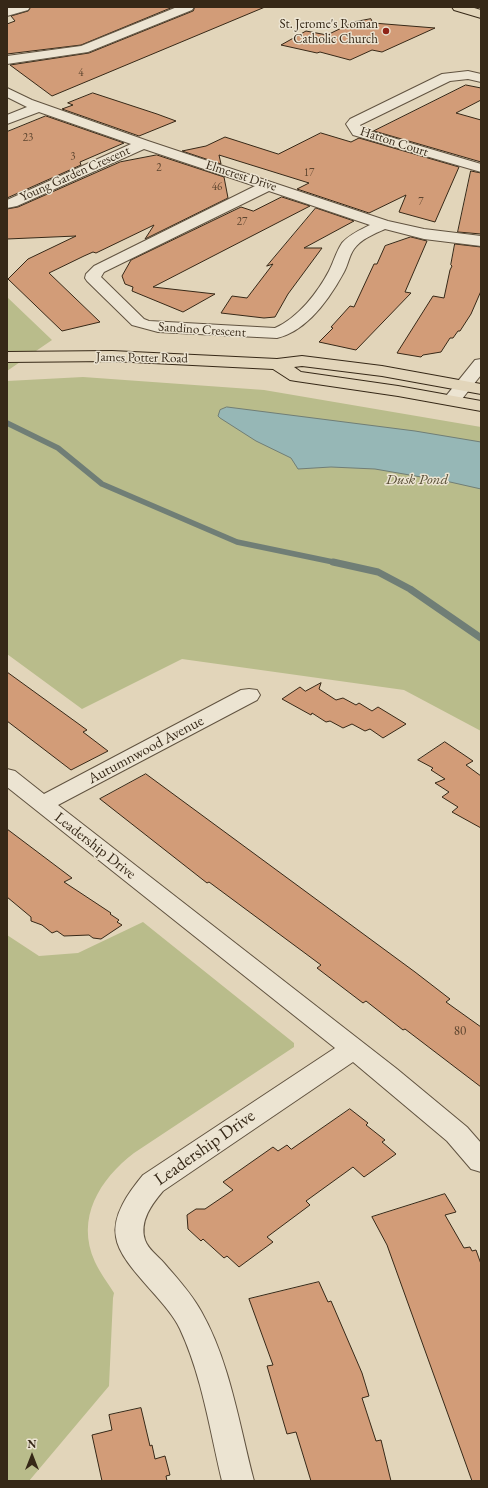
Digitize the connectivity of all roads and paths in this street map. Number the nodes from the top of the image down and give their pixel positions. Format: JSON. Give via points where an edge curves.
{"nodes":[{"id":1,"x":24,"y":7,"type":"edge"},
{"id":2,"x":188,"y":7,"type":"edge"},
{"id":3,"x":458,"y":7,"type":"edge"},
{"id":4,"x":7,"y":12,"type":"edge"},
{"id":5,"x":481,"y":14,"type":"edge"},
{"id":6,"x":7,"y":60,"type":"edge"},
{"id":7,"x":481,"y":78,"type":"edge"},
{"id":8,"x":7,"y":92,"type":"edge"},
{"id":9,"x":38,"y":107,"type":"junction"},
{"id":10,"x":7,"y":120,"type":"edge"},
{"id":11,"x":142,"y":144,"type":"junction"},
{"id":12,"x":481,"y":168,"type":"edge"},
{"id":13,"x":269,"y":185,"type":"junction"},
{"id":14,"x":7,"y":204,"type":"edge"},
{"id":15,"x":383,"y":224,"type":"junction"},
{"id":16,"x":481,"y":241,"type":"edge"},
{"id":17,"x":14,"y":356,"type":"edge"},
{"id":18,"x":277,"y":364,"type":"junction"},
{"id":19,"x":481,"y":364,"type":"edge"},
{"id":20,"x":463,"y":386,"type":"junction"},
{"id":21,"x":481,"y":389,"type":"edge"},
{"id":22,"x":452,"y":400,"type":"junction"},
{"id":23,"x":481,"y":406,"type":"edge"},
{"id":24,"x":249,"y":695,"type":"dead end"},
{"id":25,"x":7,"y":776,"type":"edge"},
{"id":26,"x":42,"y":804,"type":"junction"},
{"id":27,"x":353,"y":1049,"type":"junction"},
{"id":28,"x":481,"y":1161,"type":"edge"},
{"id":29,"x":238,"y":1481,"type":"edge"}],
"edges":[{"from":1,"to":4,"type":"street"},
{"from":2,"to":6,"type":"street","via":[[84,49]]},
{"from":3,"to":5,"type":"main road"},
{"from":7,"to":12,"type":"street","name":"Hatton Court","via":[[468,75],[447,77],[353,124],[358,132]]},
{"from":8,"to":9,"type":"street","name":"Elmcrest Drive"},
{"from":9,"to":10,"type":"street"},
{"from":9,"to":11,"type":"street","name":"Elmcrest Drive"},
{"from":11,"to":13,"type":"street","name":"Elmcrest Drive"},
{"from":11,"to":14,"type":"street","name":"Young Garden Crescent"},
{"from":13,"to":15,"type":"street","name":"Elmcrest Drive"},
{"from":13,"to":15,"type":"street","name":"Sandino Crescent","via":[[99,270],[93,278],[133,317],[146,325],[277,333],[285,331],[304,314],[326,288],[348,245]]},
{"from":15,"to":16,"type":"street","name":"Elmcrest Drive","via":[[424,234]]},
{"from":17,"to":18,"type":"main road","name":"James Potter Road","via":[[177,358]]},
{"from":18,"to":20,"type":"main road","name":"James Potter Road","via":[[302,361],[382,371]]},
{"from":18,"to":22,"type":"main road","name":"James Potter Road","via":[[296,376]]},
{"from":19,"to":20,"type":"street"},
{"from":20,"to":21,"type":"main road","name":"James Potter Road"},
{"from":20,"to":22,"type":"street"},
{"from":22,"to":23,"type":"main road","name":"James Potter Road"},
{"from":24,"to":26,"type":"street","name":"Autumnwood Avenue"},
{"from":25,"to":26,"type":"street","name":"Leadership Drive"},
{"from":26,"to":27,"type":"street","name":"Leadership Drive"},
{"from":27,"to":28,"type":"street","name":"Leadership Drive","via":[[457,1134]]},
{"from":27,"to":29,"type":"street","name":"Leadership Drive","via":[[153,1183],[138,1201],[132,1218],[130,1238],[137,1253],[167,1287],[194,1325],[210,1370]]}]}
